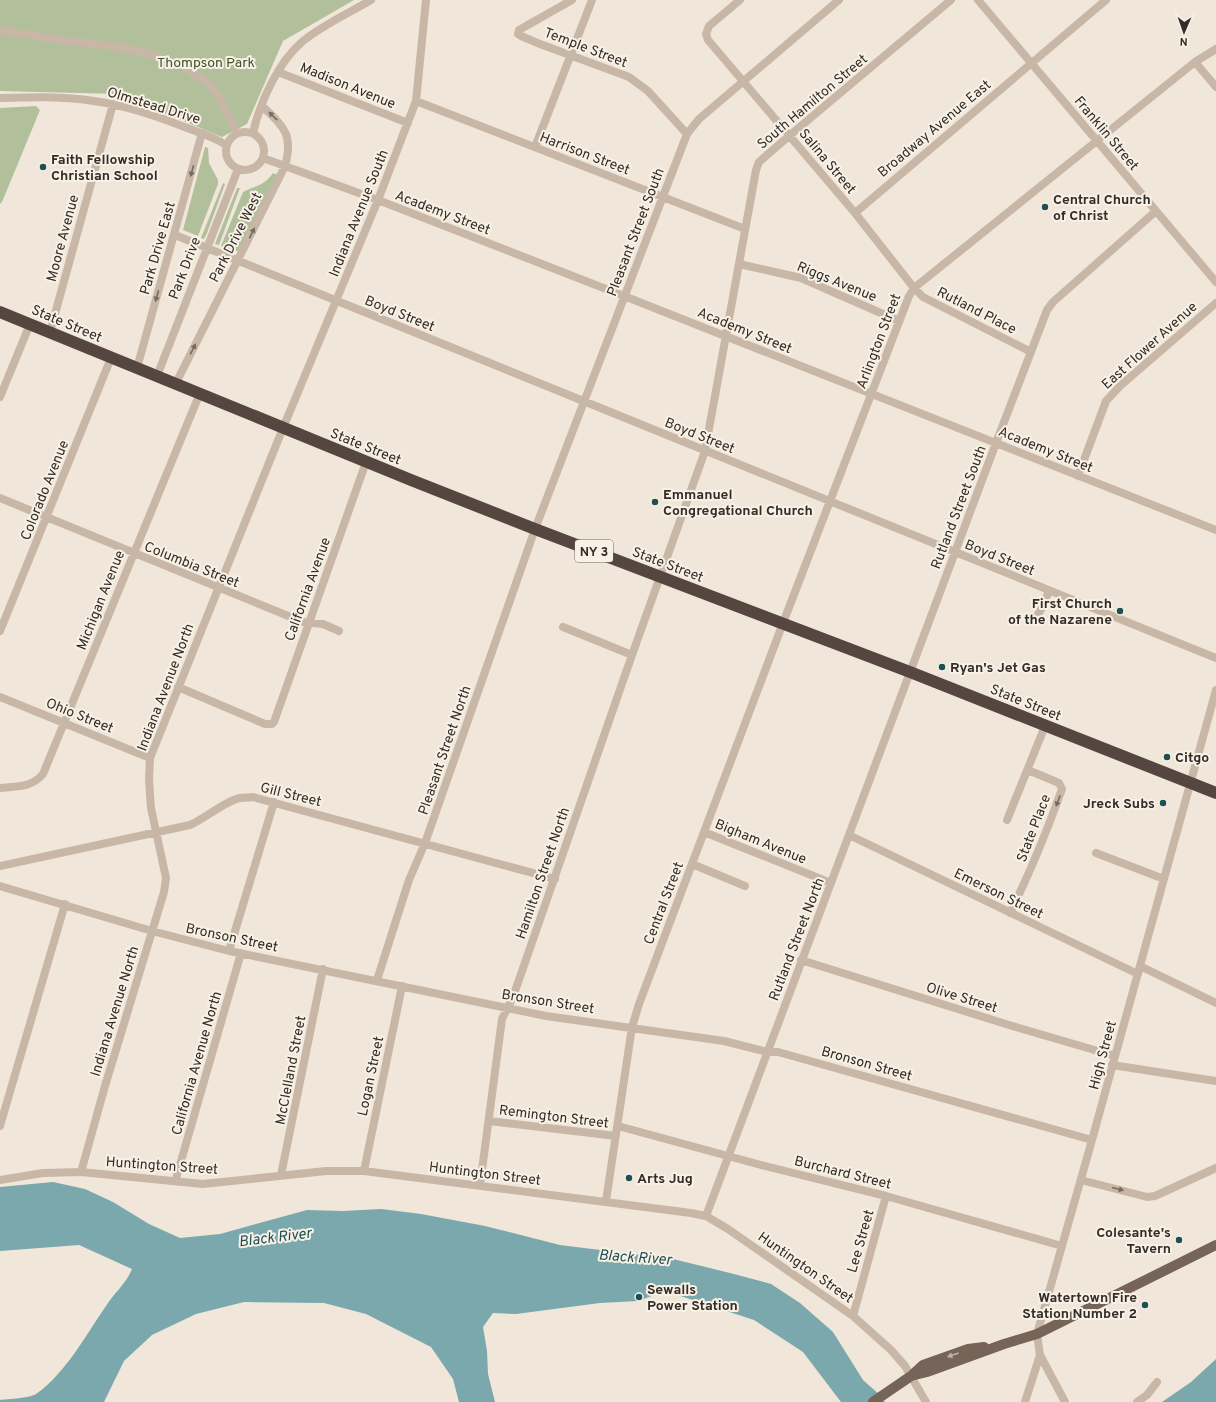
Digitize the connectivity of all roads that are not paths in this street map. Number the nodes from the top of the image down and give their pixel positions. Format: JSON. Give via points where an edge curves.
{"nodes":[{"id":1,"x":371,"y":0,"type":"edge"},
{"id":2,"x":426,"y":0,"type":"edge"},
{"id":3,"x":572,"y":0,"type":"edge"},
{"id":4,"x":592,"y":0,"type":"edge"},
{"id":5,"x":740,"y":0,"type":"edge"},
{"id":6,"x":839,"y":0,"type":"edge"},
{"id":7,"x":951,"y":0,"type":"edge"},
{"id":8,"x":978,"y":0,"type":"edge"},
{"id":9,"x":1106,"y":0,"type":"edge"},
{"id":10,"x":0,"y":30,"type":"edge"},
{"id":11,"x":1216,"y":49,"type":"edge"},
{"id":12,"x":571,"y":55,"type":"junction"},
{"id":13,"x":1195,"y":62,"type":"junction"},
{"id":14,"x":1031,"y":64,"type":"junction"},
{"id":15,"x":278,"y":72,"type":"junction"},
{"id":16,"x":743,"y":81,"type":"junction"},
{"id":17,"x":1216,"y":87,"type":"edge"},
{"id":18,"x":0,"y":98,"type":"edge"},
{"id":19,"x":416,"y":101,"type":"junction"},
{"id":20,"x":112,"y":104,"type":"junction"},
{"id":21,"x":262,"y":106,"type":"junction"},
{"id":22,"x":408,"y":123,"type":"junction"},
{"id":23,"x":237,"y":133,"type":"junction"},
{"id":24,"x":253,"y":133,"type":"junction"},
{"id":25,"x":202,"y":134,"type":"junction"},
{"id":26,"x":687,"y":134,"type":"junction"},
{"id":27,"x":789,"y":136,"type":"junction"},
{"id":28,"x":1097,"y":141,"type":"junction"},
{"id":29,"x":226,"y":145,"type":"junction"},
{"id":30,"x":535,"y":147,"type":"junction"},
{"id":31,"x":263,"y":158,"type":"junction"},
{"id":32,"x":285,"y":166,"type":"junction"},
{"id":33,"x":238,"y":169,"type":"junction"},
{"id":34,"x":663,"y":197,"type":"junction"},
{"id":35,"x":378,"y":200,"type":"junction"},
{"id":36,"x":1156,"y":211,"type":"junction"},
{"id":37,"x":855,"y":213,"type":"junction"},
{"id":38,"x":745,"y":229,"type":"junction"},
{"id":39,"x":175,"y":235,"type":"junction"},
{"id":40,"x":206,"y":247,"type":"junction"},
{"id":41,"x":238,"y":260,"type":"junction"},
{"id":42,"x":739,"y":264,"type":"junction"},
{"id":43,"x":1216,"y":282,"type":"edge"},
{"id":44,"x":914,"y":288,"type":"junction"},
{"id":45,"x":624,"y":296,"type":"junction"},
{"id":46,"x":336,"y":301,"type":"junction"},
{"id":47,"x":1216,"y":303,"type":"edge"},
{"id":48,"x":0,"y":312,"type":"edge"},
{"id":49,"x":899,"y":321,"type":"junction"},
{"id":50,"x":30,"y":324,"type":"junction"},
{"id":51,"x":50,"y":332,"type":"junction"},
{"id":52,"x":725,"y":336,"type":"junction"},
{"id":53,"x":1031,"y":352,"type":"junction"},
{"id":54,"x":111,"y":358,"type":"junction"},
{"id":55,"x":137,"y":368,"type":"junction"},
{"id":56,"x":157,"y":376,"type":"junction"},
{"id":57,"x":176,"y":383,"type":"junction"},
{"id":58,"x":200,"y":393,"type":"junction"},
{"id":59,"x":872,"y":394,"type":"junction"},
{"id":60,"x":0,"y":397,"type":"edge"},
{"id":61,"x":584,"y":402,"type":"junction"},
{"id":62,"x":283,"y":428,"type":"junction"},
{"id":63,"x":996,"y":443,"type":"junction"},
{"id":64,"x":705,"y":451,"type":"junction"},
{"id":65,"x":366,"y":462,"type":"junction"},
{"id":66,"x":1078,"y":476,"type":"junction"},
{"id":67,"x":0,"y":498,"type":"edge"},
{"id":68,"x":830,"y":501,"type":"junction"},
{"id":69,"x":46,"y":517,"type":"junction"},
{"id":70,"x":535,"y":529,"type":"junction"},
{"id":71,"x":1216,"y":530,"type":"edge"},
{"id":72,"x":955,"y":553,"type":"junction"},
{"id":73,"x":134,"y":554,"type":"junction"},
{"id":74,"x":661,"y":577,"type":"junction"},
{"id":75,"x":218,"y":589,"type":"junction"},
{"id":76,"x":1049,"y":590,"type":"junction"},
{"id":77,"x":1029,"y":622,"type":"dead end"},
{"id":78,"x":309,"y":623,"type":"junction"},
{"id":79,"x":783,"y":623,"type":"junction"},
{"id":80,"x":562,"y":627,"type":"dead end"},
{"id":81,"x":0,"y":631,"type":"edge"},
{"id":82,"x":339,"y":631,"type":"dead end"},
{"id":83,"x":632,"y":655,"type":"junction"},
{"id":84,"x":1216,"y":658,"type":"edge"},
{"id":85,"x":910,"y":672,"type":"junction"},
{"id":86,"x":178,"y":687,"type":"junction"},
{"id":87,"x":1216,"y":690,"type":"edge"},
{"id":88,"x":0,"y":697,"type":"edge"},
{"id":89,"x":64,"y":722,"type":"junction"},
{"id":90,"x":1045,"y":726,"type":"junction"},
{"id":91,"x":150,"y":758,"type":"junction"},
{"id":92,"x":1028,"y":770,"type":"junction"},
{"id":93,"x":1191,"y":783,"type":"junction"},
{"id":94,"x":0,"y":788,"type":"edge"},
{"id":95,"x":1216,"y":794,"type":"edge"},
{"id":96,"x":274,"y":802,"type":"junction"},
{"id":97,"x":1007,"y":820,"type":"dead end"},
{"id":98,"x":156,"y":831,"type":"junction"},
{"id":99,"x":704,"y":832,"type":"junction"},
{"id":100,"x":849,"y":835,"type":"junction"},
{"id":101,"x":425,"y":843,"type":"junction"},
{"id":102,"x":1096,"y":853,"type":"dead end"},
{"id":103,"x":692,"y":864,"type":"junction"},
{"id":104,"x":0,"y":866,"type":"edge"},
{"id":105,"x":555,"y":879,"type":"junction"},
{"id":106,"x":1164,"y":879,"type":"junction"},
{"id":107,"x":831,"y":883,"type":"junction"},
{"id":108,"x":0,"y":886,"type":"edge"},
{"id":109,"x":745,"y":886,"type":"dead end"},
{"id":110,"x":65,"y":904,"type":"junction"},
{"id":111,"x":1010,"y":913,"type":"junction"},
{"id":112,"x":152,"y":931,"type":"junction"},
{"id":113,"x":229,"y":951,"type":"junction"},
{"id":114,"x":241,"y":953,"type":"junction"},
{"id":115,"x":801,"y":960,"type":"junction"},
{"id":116,"x":1140,"y":966,"type":"junction"},
{"id":117,"x":323,"y":970,"type":"junction"},
{"id":118,"x":1138,"y":974,"type":"junction"},
{"id":119,"x":377,"y":980,"type":"junction"},
{"id":120,"x":402,"y":986,"type":"junction"},
{"id":121,"x":1216,"y":1003,"type":"edge"},
{"id":122,"x":507,"y":1008,"type":"junction"},
{"id":123,"x":632,"y":1027,"type":"junction"},
{"id":124,"x":767,"y":1052,"type":"junction"},
{"id":125,"x":1115,"y":1056,"type":"junction"},
{"id":126,"x":1112,"y":1065,"type":"junction"},
{"id":127,"x":1216,"y":1081,"type":"edge"},
{"id":128,"x":489,"y":1121,"type":"junction"},
{"id":129,"x":0,"y":1126,"type":"edge"},
{"id":130,"x":618,"y":1126,"type":"junction"},
{"id":131,"x":616,"y":1136,"type":"junction"},
{"id":132,"x":1092,"y":1140,"type":"junction"},
{"id":133,"x":729,"y":1156,"type":"junction"},
{"id":134,"x":1216,"y":1168,"type":"edge"},
{"id":135,"x":364,"y":1171,"type":"junction"},
{"id":136,"x":81,"y":1172,"type":"junction"},
{"id":137,"x":282,"y":1175,"type":"junction"},
{"id":138,"x":0,"y":1180,"type":"edge"},
{"id":139,"x":1081,"y":1180,"type":"junction"},
{"id":140,"x":176,"y":1181,"type":"junction"},
{"id":141,"x":480,"y":1185,"type":"junction"},
{"id":142,"x":886,"y":1196,"type":"junction"},
{"id":143,"x":606,"y":1201,"type":"junction"},
{"id":144,"x":706,"y":1216,"type":"junction"},
{"id":145,"x":1216,"y":1245,"type":"edge"},
{"id":146,"x":1062,"y":1246,"type":"junction"},
{"id":147,"x":853,"y":1316,"type":"junction"},
{"id":148,"x":1037,"y":1334,"type":"junction"},
{"id":149,"x":1040,"y":1355,"type":"junction"},
{"id":150,"x":911,"y":1376,"type":"junction"},
{"id":151,"x":1157,"y":1382,"type":"dead end"},
{"id":152,"x":873,"y":1402,"type":"edge"},
{"id":153,"x":926,"y":1402,"type":"edge"},
{"id":154,"x":1025,"y":1402,"type":"edge"},
{"id":155,"x":1065,"y":1402,"type":"edge"},
{"id":156,"x":1137,"y":1402,"type":"edge"}],
"edges":[{"from":1,"to":15,"type":"street","via":[[317,31],[294,50]]},
{"from":2,"to":19,"type":"street","name":"Indiana Avenue South"},
{"from":3,"to":12,"type":"street","name":"Temple Street","via":[[519,30],[518,34]]},
{"from":4,"to":12,"type":"street"},
{"from":5,"to":16,"type":"street","name":"Salina Street","via":[[709,26],[706,34],[708,40]]},
{"from":6,"to":16,"type":"street","name":"Pleasant Street South"},
{"from":7,"to":27,"type":"street","name":"South Hamilton Street"},
{"from":8,"to":14,"type":"street","name":"Franklin Street"},
{"from":9,"to":14,"type":"street","name":"Broadway Avenue East"},
{"from":10,"to":23,"type":"street","via":[[111,46],[159,56],[184,67],[206,81],[218,95]]},
{"from":11,"to":13,"type":"street","name":"Arlington Street"},
{"from":12,"to":26,"type":"street","name":"Temple Street","via":[[629,77],[643,86]]},
{"from":12,"to":30,"type":"street"},
{"from":13,"to":17,"type":"street"},
{"from":13,"to":28,"type":"street","name":"Arlington Street"},
{"from":14,"to":28,"type":"street","name":"Franklin Street"},
{"from":14,"to":37,"type":"street","name":"Broadway Avenue East"},
{"from":15,"to":21,"type":"street"},
{"from":15,"to":22,"type":"street","name":"Madison Avenue"},
{"from":16,"to":26,"type":"street","name":"Pleasant Street South","via":[[699,119]]},
{"from":16,"to":27,"type":"street","name":"Salina Street"},
{"from":18,"to":20,"type":"street","name":"Olmstead Drive","via":[[66,98]]},
{"from":19,"to":22,"type":"street","name":"Indiana Avenue South"},
{"from":19,"to":30,"type":"street","name":"Harrison Street"},
{"from":20,"to":25,"type":"street","name":"Olmstead Drive","via":[[140,111]]},
{"from":20,"to":51,"type":"street","name":"Moore Avenue"},
{"from":21,"to":24,"type":"street"},
{"from":32,"to":21,"type":"street","name":"Park Drive West","one_way":true,"via":[[289,155],[286,132],[282,124]]},
{"from":22,"to":35,"type":"street","name":"Indiana Avenue South"},
{"from":23,"to":24,"type":"street"},
{"from":23,"to":29,"type":"street"},
{"from":24,"to":31,"type":"street","via":[[262,141]]},
{"from":25,"to":29,"type":"street","name":"Olmstead Drive"},
{"from":25,"to":39,"type":"street","name":"Park Drive East","one_way":true},
{"from":26,"to":34,"type":"street","name":"Pleasant Street South"},
{"from":27,"to":37,"type":"street","name":"Salina Street"},
{"from":27,"to":38,"type":"street","name":"South Hamilton Street","via":[[759,162],[754,176]]},
{"from":28,"to":36,"type":"street","name":"Franklin Street"},
{"from":28,"to":44,"type":"street","name":"Arlington Street"},
{"from":29,"to":33,"type":"street","via":[[226,157],[232,166]]},
{"from":30,"to":34,"type":"street","name":"Harrison Street"},
{"from":31,"to":32,"type":"street","name":"Academy Street"},
{"from":31,"to":33,"type":"street","via":[[255,168]]},
{"from":32,"to":35,"type":"street","name":"Academy Street"},
{"from":41,"to":32,"type":"street","name":"Park Drive West","one_way":true},
{"from":33,"to":40,"type":"street","name":"Park Drive"},
{"from":34,"to":38,"type":"street","name":"Harrison Street"},
{"from":34,"to":45,"type":"street","name":"Pleasant Street South"},
{"from":35,"to":45,"type":"street","name":"Academy Street"},
{"from":35,"to":46,"type":"street","name":"Indiana Avenue South"},
{"from":36,"to":43,"type":"street","name":"Franklin Street"},
{"from":36,"to":53,"type":"street","name":"Rutland Street South","via":[[1053,302],[1047,310]]},
{"from":37,"to":44,"type":"street","name":"Salina Street"},
{"from":38,"to":42,"type":"street","name":"South Hamilton Street"},
{"from":39,"to":40,"type":"street","name":"Boyd Street"},
{"from":39,"to":55,"type":"street","name":"Park Drive East","one_way":true},
{"from":40,"to":41,"type":"street","name":"Boyd Street"},
{"from":40,"to":56,"type":"street","name":"Park Drive"},
{"from":41,"to":46,"type":"street","name":"Boyd Street"},
{"from":57,"to":41,"type":"street","name":"Park Drive West","one_way":true},
{"from":42,"to":49,"type":"street","name":"Riggs Avenue","via":[[801,278]]},
{"from":42,"to":52,"type":"street","name":"South Hamilton Street"},
{"from":44,"to":49,"type":"street","name":"Arlington Street"},
{"from":44,"to":53,"type":"street","name":"Rutland Place","via":[[923,297]]},
{"from":45,"to":52,"type":"street","name":"Academy Street"},
{"from":45,"to":61,"type":"street","name":"Pleasant Street South"},
{"from":46,"to":61,"type":"street","name":"Boyd Street"},
{"from":46,"to":62,"type":"street","name":"Indiana Avenue South"},
{"from":47,"to":66,"type":"street","name":"East Flower Avenue","via":[[1106,401]]},
{"from":48,"to":50,"type":"highway","name":"State Street","number":"NY 3"},
{"from":49,"to":59,"type":"street","name":"Arlington Street"},
{"from":50,"to":51,"type":"highway","name":"State Street","number":"NY 3"},
{"from":50,"to":60,"type":"street"},
{"from":51,"to":54,"type":"highway","name":"State Street","number":"NY 3"},
{"from":52,"to":59,"type":"street","name":"Academy Street"},
{"from":52,"to":64,"type":"street","name":"South Hamilton Street"},
{"from":53,"to":63,"type":"street","name":"Rutland Street South"},
{"from":54,"to":55,"type":"highway","name":"State Street","number":"NY 3"},
{"from":54,"to":69,"type":"street","name":"Colorado Avenue"},
{"from":55,"to":56,"type":"highway","name":"State Street","number":"NY 3"},
{"from":56,"to":57,"type":"highway","name":"State Street","number":"NY 3"},
{"from":57,"to":58,"type":"highway","name":"State Street","number":"NY 3"},
{"from":58,"to":62,"type":"highway","name":"State Street","number":"NY 3"},
{"from":58,"to":73,"type":"street","name":"Michigan Avenue"},
{"from":59,"to":63,"type":"street","name":"Academy Street"},
{"from":59,"to":68,"type":"street","name":"Arlington Street"},
{"from":61,"to":64,"type":"street","name":"Boyd Street"},
{"from":61,"to":70,"type":"street","name":"Pleasant Street South"},
{"from":62,"to":65,"type":"highway","name":"State Street","number":"NY 3"},
{"from":62,"to":75,"type":"street","name":"Indiana Avenue North"},
{"from":63,"to":66,"type":"street","name":"Academy Street"},
{"from":63,"to":72,"type":"street","name":"Rutland Street South"},
{"from":64,"to":68,"type":"street","name":"Boyd Street"},
{"from":64,"to":74,"type":"street","name":"South Hamilton Street"},
{"from":65,"to":70,"type":"highway","name":"State Street","number":"NY 3"},
{"from":65,"to":78,"type":"street","name":"California Avenue"},
{"from":66,"to":71,"type":"street","name":"Academy Street"},
{"from":67,"to":69,"type":"street","name":"Columbia Street"},
{"from":68,"to":72,"type":"street","name":"Boyd Street"},
{"from":68,"to":79,"type":"street","name":"Arlington Street"},
{"from":69,"to":73,"type":"street","name":"Columbia Street"},
{"from":69,"to":81,"type":"street","name":"Colorado Avenue"},
{"from":70,"to":74,"type":"highway","name":"State Street","number":"NY 3"},
{"from":70,"to":101,"type":"street","name":"Pleasant Street North"},
{"from":72,"to":76,"type":"street","name":"Boyd Street"},
{"from":72,"to":85,"type":"street","name":"Rutland Street South"},
{"from":73,"to":75,"type":"street","name":"Columbia Street"},
{"from":73,"to":89,"type":"street","name":"Michigan Avenue"},
{"from":74,"to":79,"type":"highway","name":"State Street","number":"NY 3"},
{"from":74,"to":83,"type":"street","name":"Hamilton Street North"},
{"from":75,"to":78,"type":"street","name":"Columbia Street"},
{"from":75,"to":86,"type":"street","name":"Indiana Avenue North"},
{"from":76,"to":77,"type":"street","via":[[1039,614]]},
{"from":76,"to":84,"type":"street","name":"Boyd Street"},
{"from":78,"to":82,"type":"street","name":"Columbia Street","via":[[323,624]]},
{"from":78,"to":86,"type":"street","name":"California Avenue","via":[[272,724],[264,724]]},
{"from":79,"to":85,"type":"highway","name":"State Street","number":"NY 3"},
{"from":79,"to":99,"type":"street","name":"Central Street"},
{"from":80,"to":83,"type":"street"},
{"from":83,"to":105,"type":"street","name":"Hamilton Street North"},
{"from":85,"to":90,"type":"highway","name":"State Street","number":"NY 3"},
{"from":85,"to":100,"type":"street","name":"Rutland Street North"},
{"from":86,"to":91,"type":"street","name":"Indiana Avenue North"},
{"from":87,"to":93,"type":"street","name":"High Street"},
{"from":88,"to":89,"type":"street","name":"Ohio Street"},
{"from":89,"to":91,"type":"street","name":"Ohio Street"},
{"from":89,"to":94,"type":"street","name":"Michigan Avenue","via":[[43,774],[30,784]]},
{"from":90,"to":92,"type":"street"},
{"from":90,"to":93,"type":"highway","name":"State Street","number":"NY 3"},
{"from":91,"to":98,"type":"street","name":"Indiana Avenue North","via":[[151,808]]},
{"from":92,"to":97,"type":"street"},
{"from":92,"to":111,"type":"street","name":"State Place","one_way":true,"via":[[1059,783],[1062,789],[1044,840]]},
{"from":93,"to":95,"type":"highway","name":"State Street","number":"NY 3"},
{"from":93,"to":106,"type":"street","name":"High Street"},
{"from":96,"to":98,"type":"street","name":"Gill Street","via":[[253,797],[241,798],[190,825]]},
{"from":96,"to":101,"type":"street","name":"Gill Street"},
{"from":96,"to":113,"type":"street"},
{"from":98,"to":104,"type":"street","name":"Gill Street"},
{"from":98,"to":112,"type":"street","name":"Indiana Avenue North","via":[[166,878]]},
{"from":99,"to":103,"type":"street","name":"Central Street"},
{"from":99,"to":107,"type":"street","name":"Bigham Avenue"},
{"from":100,"to":107,"type":"street","name":"Rutland Street North"},
{"from":100,"to":111,"type":"street","name":"Emerson Street"},
{"from":101,"to":105,"type":"street","name":"Gill Street"},
{"from":101,"to":119,"type":"street","name":"Pleasant Street North","via":[[409,880]]},
{"from":102,"to":106,"type":"street"},
{"from":103,"to":109,"type":"street"},
{"from":103,"to":123,"type":"street","name":"Central Street"},
{"from":105,"to":122,"type":"street","name":"Hamilton Street North"},
{"from":106,"to":116,"type":"street","name":"High Street"},
{"from":107,"to":115,"type":"street","name":"Rutland Street North"},
{"from":108,"to":110,"type":"street","name":"Bronson Street"},
{"from":110,"to":112,"type":"street","name":"Bronson Street"},
{"from":110,"to":129,"type":"street"},
{"from":111,"to":118,"type":"street","name":"Emerson Street"},
{"from":112,"to":113,"type":"street","name":"Bronson Street"},
{"from":112,"to":136,"type":"street","name":"Indiana Avenue North"},
{"from":113,"to":114,"type":"street","name":"Bronson Street"},
{"from":114,"to":117,"type":"street","name":"Bronson Street"},
{"from":114,"to":140,"type":"street","name":"California Avenue North"},
{"from":115,"to":124,"type":"street","name":"Rutland Street North"},
{"from":115,"to":125,"type":"street","name":"Olive Street"},
{"from":116,"to":118,"type":"street","name":"High Street"},
{"from":116,"to":121,"type":"street"},
{"from":117,"to":119,"type":"street","name":"Bronson Street"},
{"from":117,"to":137,"type":"street","name":"McClelland Street"},
{"from":118,"to":125,"type":"street","name":"High Street"},
{"from":119,"to":120,"type":"street","name":"Bronson Street"},
{"from":120,"to":122,"type":"street","name":"Bronson Street"},
{"from":120,"to":135,"type":"street","name":"Logan Street"},
{"from":122,"to":123,"type":"street","name":"Bronson Street","via":[[546,1016]]},
{"from":122,"to":128,"type":"street","name":"Hamilton Street North","via":[[502,1019]]},
{"from":123,"to":124,"type":"street","name":"Bronson Street","via":[[724,1041]]},
{"from":123,"to":130,"type":"street","name":"Central Street"},
{"from":124,"to":132,"type":"street","name":"Bronson Street","via":[[778,1052]]},
{"from":124,"to":133,"type":"street","name":"Rutland Street North"},
{"from":125,"to":126,"type":"street","name":"High Street"},
{"from":126,"to":127,"type":"street"},
{"from":126,"to":132,"type":"street","name":"High Street"},
{"from":128,"to":131,"type":"street","name":"Remington Street"},
{"from":128,"to":141,"type":"street","name":"Hamilton Street North"},
{"from":130,"to":131,"type":"street","name":"Central Street"},
{"from":130,"to":133,"type":"street","name":"Burchard Street"},
{"from":131,"to":143,"type":"street","name":"Central Street"},
{"from":132,"to":139,"type":"street","name":"High Street"},
{"from":133,"to":142,"type":"street","name":"Burchard Street"},
{"from":133,"to":144,"type":"street","name":"Rutland Street North"},
{"from":139,"to":134,"type":"street","one_way":true,"via":[[1155,1196]]},
{"from":135,"to":137,"type":"street","name":"Huntington Street"},
{"from":135,"to":141,"type":"street","name":"Huntington Street"},
{"from":136,"to":138,"type":"street","name":"Huntington Street","via":[[43,1173]]},
{"from":136,"to":140,"type":"street","name":"Huntington Street"},
{"from":137,"to":140,"type":"street","name":"Huntington Street","via":[[203,1184]]},
{"from":139,"to":146,"type":"street","name":"High Street"},
{"from":141,"to":143,"type":"street","name":"Huntington Street"},
{"from":142,"to":146,"type":"street","name":"Burchard Street"},
{"from":142,"to":147,"type":"street","name":"Lee Street"},
{"from":143,"to":144,"type":"street","name":"Huntington Street"},
{"from":144,"to":147,"type":"street","name":"Huntington Street"},
{"from":145,"to":148,"type":"main road"},
{"from":146,"to":148,"type":"street","name":"High Street"},
{"from":147,"to":150,"type":"street","name":"Huntington Street","via":[[891,1350]]},
{"from":148,"to":149,"type":"street"},
{"from":148,"to":150,"type":"main road"},
{"from":149,"to":154,"type":"street"},
{"from":149,"to":155,"type":"street"},
{"from":150,"to":152,"type":"main road"},
{"from":150,"to":153,"type":"street","name":"Huntington Street"},
{"from":151,"to":156,"type":"street","via":[[1147,1396]]}]}
